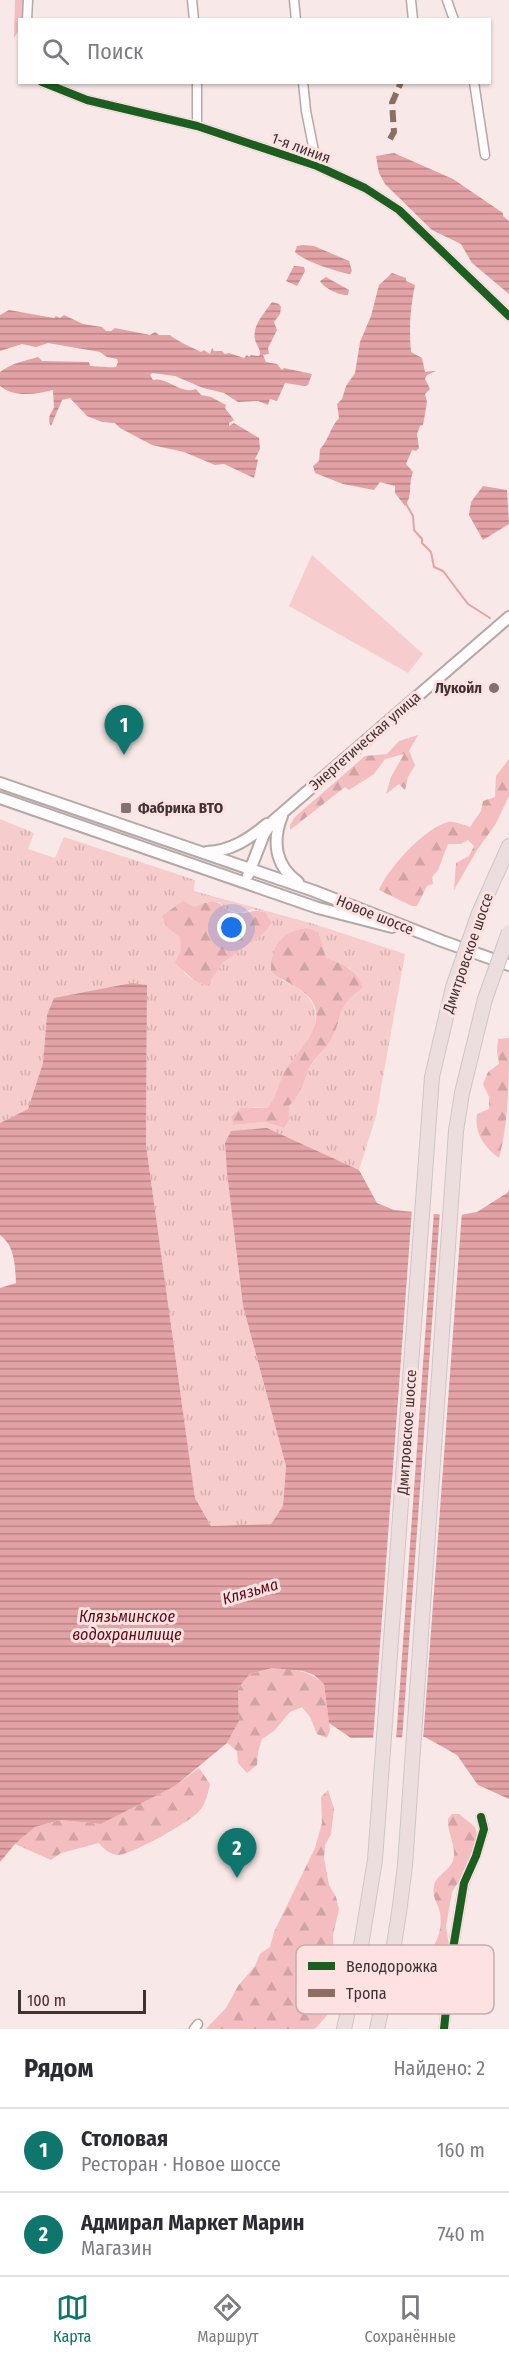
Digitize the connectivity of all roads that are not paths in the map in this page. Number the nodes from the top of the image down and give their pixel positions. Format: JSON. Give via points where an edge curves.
{"nodes":[{"id":1,"x":28,"y":0,"type":"edge"},
{"id":2,"x":192,"y":0,"type":"edge"},
{"id":3,"x":294,"y":0,"type":"edge"},
{"id":4,"x":411,"y":0,"type":"edge"},
{"id":5,"x":447,"y":0,"type":"edge"},
{"id":6,"x":27,"y":18,"type":"edge"},
{"id":7,"x":194,"y":18,"type":"edge"},
{"id":8,"x":296,"y":18,"type":"edge"},
{"id":9,"x":413,"y":18,"type":"edge"},
{"id":10,"x":453,"y":18,"type":"edge"},
{"id":11,"x":47,"y":84,"type":"edge"},
{"id":12,"x":197,"y":84,"type":"edge"},
{"id":13,"x":303,"y":84,"type":"edge"},
{"id":14,"x":474,"y":84,"type":"edge"},
{"id":15,"x":197,"y":126,"type":"junction"},
{"id":16,"x":485,"y":155,"type":"dead end"},
{"id":17,"x":317,"y":166,"type":"junction"},
{"id":18,"x":509,"y":316,"type":"edge"},
{"id":19,"x":509,"y":617,"type":"edge"},
{"id":20,"x":0,"y":783,"type":"edge"},
{"id":21,"x":0,"y":798,"type":"edge"},
{"id":22,"x":284,"y":810,"type":"junction"},
{"id":23,"x":509,"y":846,"type":"edge"},
{"id":24,"x":202,"y":852,"type":"junction"},
{"id":25,"x":250,"y":869,"type":"junction"},
{"id":26,"x":246,"y":883,"type":"junction"},
{"id":27,"x":309,"y":889,"type":"junction"},
{"id":28,"x":509,"y":932,"type":"edge"},
{"id":29,"x":427,"y":936,"type":"junction"},
{"id":30,"x":509,"y":965,"type":"edge"},
{"id":31,"x":481,"y":1816,"type":"dead end"},
{"id":32,"x":361,"y":1945,"type":"edge"},
{"id":33,"x":395,"y":1945,"type":"edge"},
{"id":34,"x":454,"y":1945,"type":"edge"},
{"id":35,"x":347,"y":2014,"type":"edge"},
{"id":36,"x":381,"y":2014,"type":"edge"},
{"id":37,"x":446,"y":2014,"type":"edge"},
{"id":38,"x":344,"y":2029,"type":"edge"},
{"id":39,"x":377,"y":2029,"type":"edge"},
{"id":40,"x":444,"y":2029,"type":"edge"}],
"edges":[{"from":1,"to":6,"type":"street"},
{"from":2,"to":7,"type":"street"},
{"from":3,"to":8,"type":"street"},
{"from":4,"to":9,"type":"street"},
{"from":5,"to":10,"type":"street"},
{"from":11,"to":15,"type":"street","name":"1-я линия","via":[[87,100]]},
{"from":12,"to":15,"type":"street"},
{"from":13,"to":17,"type":"street"},
{"from":14,"to":16,"type":"street"},
{"from":15,"to":17,"type":"street","name":"1-я линия"},
{"from":17,"to":18,"type":"street","name":"1-я линия","via":[[365,188],[399,210]]},
{"from":19,"to":22,"type":"main road","name":"Энергетическая улица"},
{"from":20,"to":24,"type":"main road","name":"Новое шоссе"},
{"from":21,"to":26,"type":"main road","name":"Новое шоссе"},
{"from":22,"to":24,"type":"main road","via":[[241,843]]},
{"from":22,"to":25,"type":"main road","name":"Энергетическая улица","via":[[264,834]]},
{"from":22,"to":27,"type":"main road","via":[[275,836],[279,859],[287,873]]},
{"from":23,"to":32,"type":"highway","name":"Дмитровское шоссе","bridge":true,"via":[[479,913],[453,987],[432,1077],[382,1776],[375,1860]]},
{"from":24,"to":25,"type":"main road","name":"Новое шоссе"},
{"from":25,"to":26,"type":"main road","name":"Энергетическая улица"},
{"from":25,"to":27,"type":"main road","name":"Новое шоссе"},
{"from":26,"to":29,"type":"main road","name":"Новое шоссе","via":[[318,908]]},
{"from":27,"to":29,"type":"main road","name":"Новое шоссе"},
{"from":28,"to":33,"type":"highway","name":"Дмитровское шоссе","bridge":true,"via":[[485,999],[462,1093],[405,1865]]},
{"from":29,"to":30,"type":"main road"},
{"from":31,"to":34,"type":"street","via":[[484,1829],[465,1883]]},
{"from":35,"to":38,"type":"highway","name":"Дмитровское шоссе","bridge":true},
{"from":36,"to":39,"type":"highway","name":"Дмитровское шоссе","bridge":true},
{"from":37,"to":40,"type":"street"}]}
